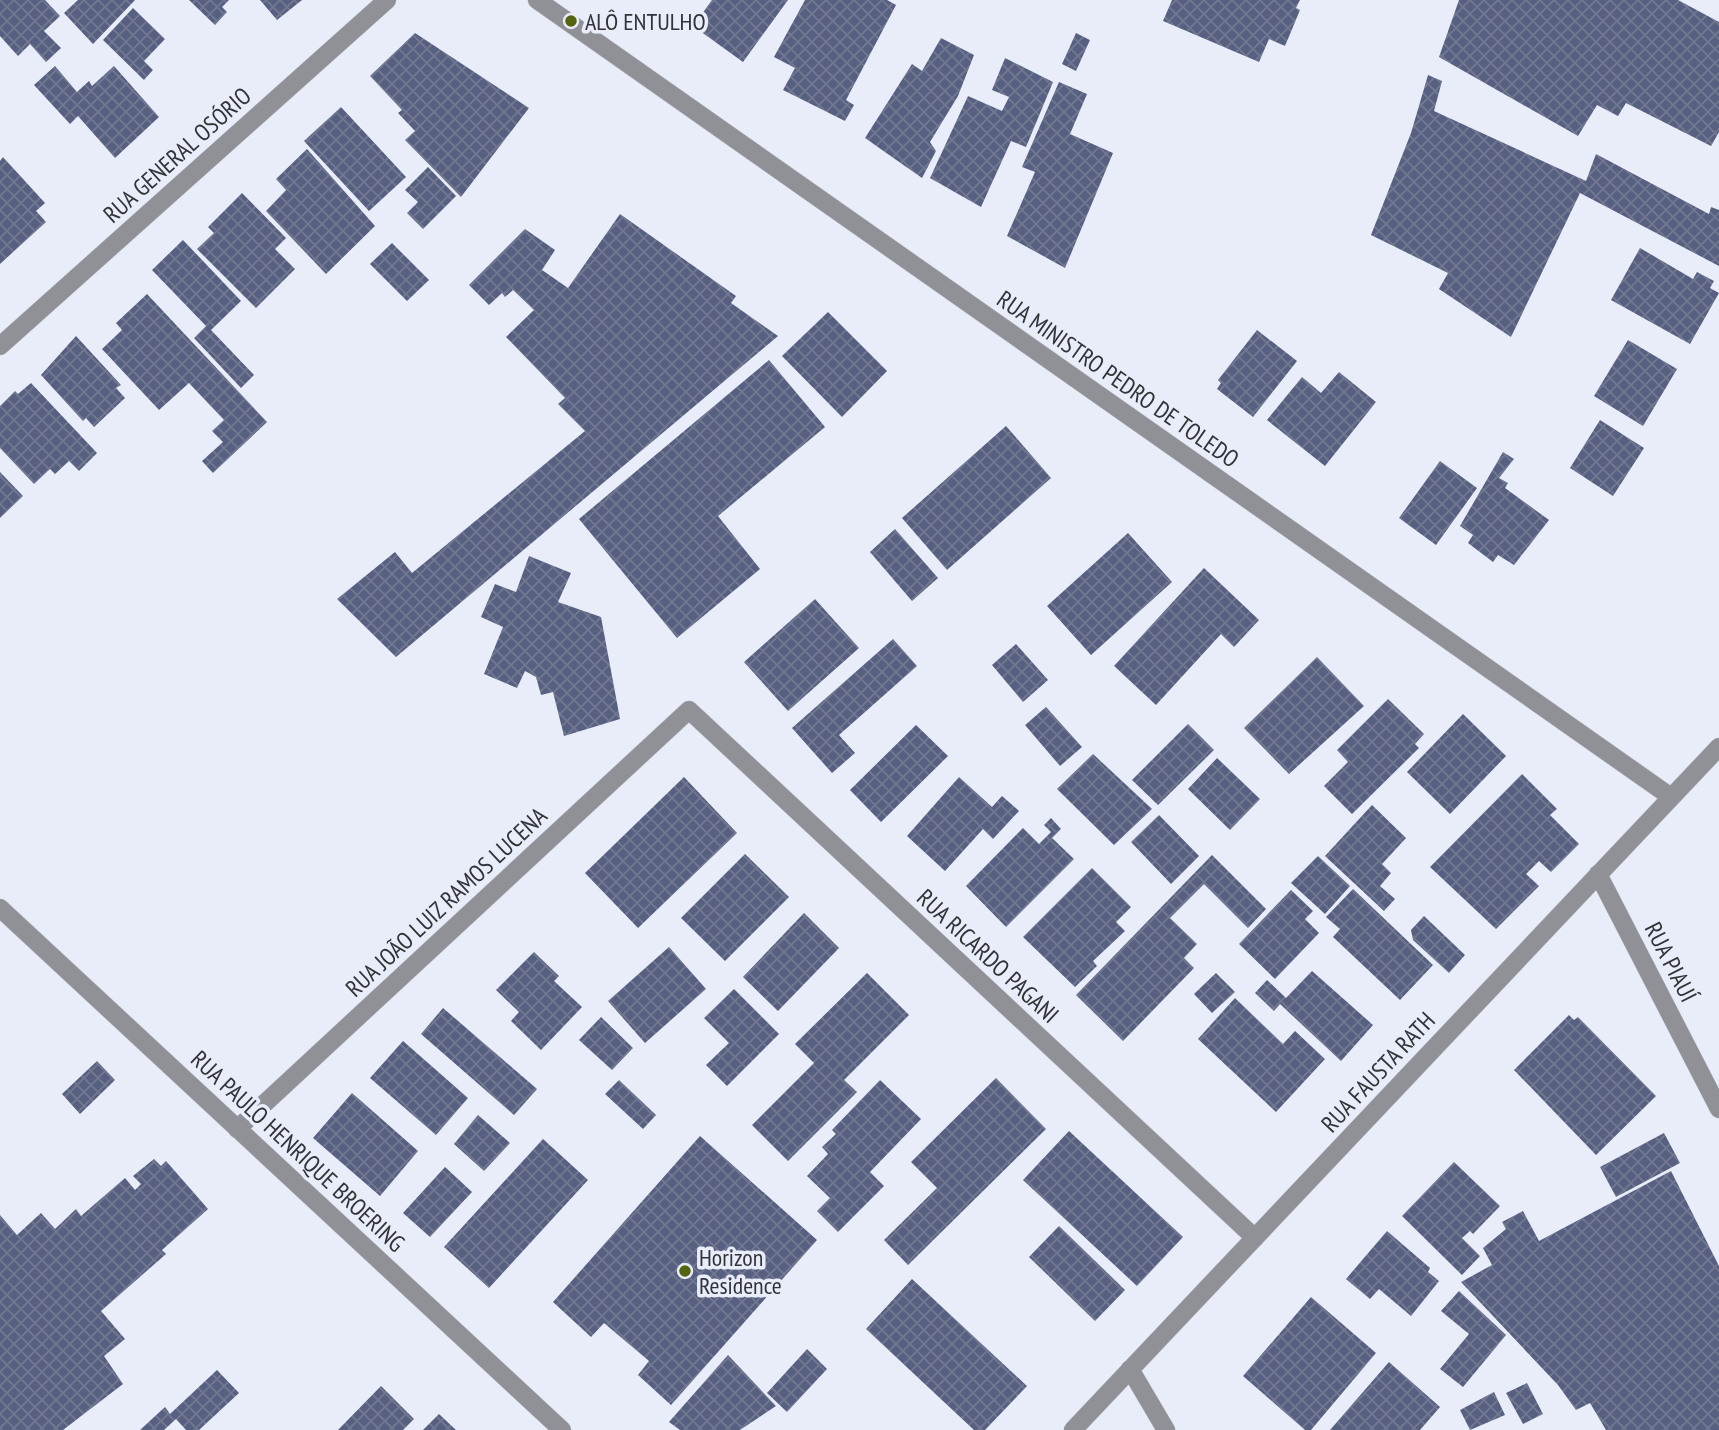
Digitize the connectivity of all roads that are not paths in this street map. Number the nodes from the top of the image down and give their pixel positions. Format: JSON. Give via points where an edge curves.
{"nodes":[{"id":1,"x":387,"y":0,"type":"edge"},
{"id":2,"x":537,"y":0,"type":"edge"},
{"id":3,"x":0,"y":346,"type":"edge"},
{"id":4,"x":689,"y":710,"type":"joint"},
{"id":5,"x":1719,"y":747,"type":"edge"},
{"id":6,"x":1671,"y":797,"type":"junction"},
{"id":7,"x":1598,"y":874,"type":"junction"},
{"id":8,"x":0,"y":908,"type":"edge"},
{"id":9,"x":1719,"y":1109,"type":"edge"},
{"id":10,"x":237,"y":1129,"type":"junction"},
{"id":11,"x":1255,"y":1238,"type":"junction"},
{"id":12,"x":1130,"y":1369,"type":"junction"},
{"id":13,"x":562,"y":1430,"type":"edge"},
{"id":14,"x":1073,"y":1430,"type":"edge"},
{"id":15,"x":1166,"y":1430,"type":"edge"}],
"edges":[{"from":1,"to":3,"type":"street","name":"RUA GENERAL OSÓRIO"},
{"from":2,"to":6,"type":"street","name":"RUA MINISTRO PEDRO DE TOLEDO"},
{"from":4,"to":10,"type":"street","name":"RUA JOÃO LUIZ RAMOS LUCENA"},
{"from":4,"to":11,"type":"street","name":"RUA RICARDO PAGANI"},
{"from":5,"to":6,"type":"street","name":"RUA FAUSTA RATH"},
{"from":6,"to":7,"type":"street","name":"RUA FAUSTA RATH"},
{"from":7,"to":9,"type":"street","name":"RUA PIAUÍ"},
{"from":7,"to":11,"type":"street","name":"RUA FAUSTA RATH"},
{"from":8,"to":10,"type":"street","name":"RUA PAULO HENRIQUE BROERING"},
{"from":10,"to":13,"type":"street","name":"RUA PAULO HENRIQUE BROERING"},
{"from":11,"to":12,"type":"street","name":"RUA FAUSTA RATH"},
{"from":12,"to":14,"type":"street","name":"RUA FAUSTA RATH"},
{"from":12,"to":15,"type":"street"}]}
